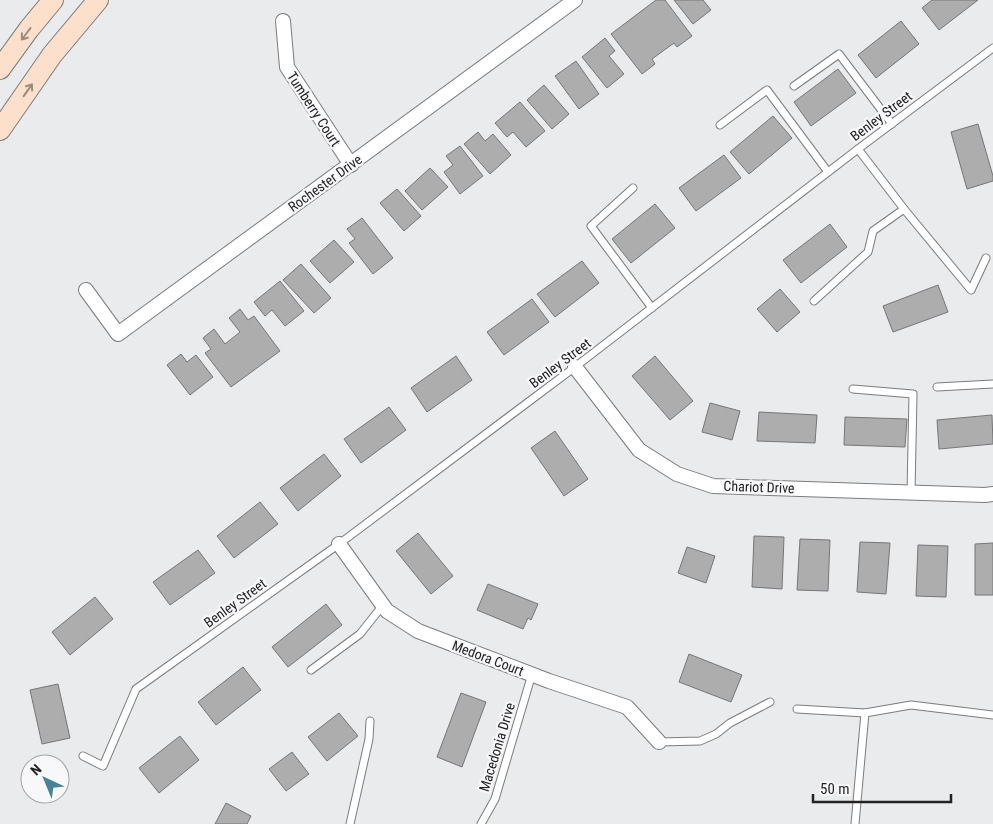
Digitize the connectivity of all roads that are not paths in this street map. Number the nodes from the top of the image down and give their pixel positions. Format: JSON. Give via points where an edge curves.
{"nodes":[{"id":1,"x":54,"y":0,"type":"edge"},
{"id":2,"x":98,"y":0,"type":"edge"},
{"id":3,"x":575,"y":0,"type":"edge"},
{"id":4,"x":283,"y":21,"type":"dead end"},
{"id":5,"x":993,"y":48,"type":"edge"},
{"id":6,"x":0,"y":69,"type":"edge"},
{"id":7,"x":794,"y":86,"type":"dead end"},
{"id":8,"x":892,"y":124,"type":"junction"},
{"id":9,"x":720,"y":125,"type":"dead end"},
{"id":10,"x":0,"y":130,"type":"edge"},
{"id":11,"x":858,"y":149,"type":"junction"},
{"id":12,"x":350,"y":165,"type":"junction"},
{"id":13,"x":828,"y":172,"type":"junction"},
{"id":14,"x":633,"y":188,"type":"dead end"},
{"id":15,"x":904,"y":209,"type":"junction"},
{"id":16,"x":986,"y":258,"type":"dead end"},
{"id":17,"x":86,"y":290,"type":"dead end"},
{"id":18,"x":814,"y":301,"type":"dead end"},
{"id":19,"x":652,"y":308,"type":"junction"},
{"id":20,"x":575,"y":367,"type":"junction"},
{"id":21,"x":993,"y":384,"type":"edge"},
{"id":22,"x":937,"y":386,"type":"dead end"},
{"id":23,"x":853,"y":389,"type":"dead end"},
{"id":24,"x":911,"y":493,"type":"junction"},
{"id":25,"x":993,"y":494,"type":"edge"},
{"id":26,"x":339,"y":544,"type":"junction"},
{"id":27,"x":383,"y":605,"type":"junction"},
{"id":28,"x":311,"y":670,"type":"dead end"},
{"id":29,"x":532,"y":674,"type":"junction"},
{"id":30,"x":770,"y":702,"type":"dead end"},
{"id":31,"x":797,"y":708,"type":"dead end"},
{"id":32,"x":865,"y":713,"type":"junction"},
{"id":33,"x":993,"y":714,"type":"edge"},
{"id":34,"x":370,"y":721,"type":"dead end"},
{"id":35,"x":659,"y":742,"type":"joint"},
{"id":36,"x":83,"y":756,"type":"dead end"},
{"id":37,"x":350,"y":824,"type":"edge"},
{"id":38,"x":481,"y":824,"type":"edge"},
{"id":39,"x":855,"y":824,"type":"edge"}],
"edges":[{"from":1,"to":6,"type":"main road","one_way":true},
{"from":10,"to":2,"type":"main road","one_way":true,"via":[[52,55]]},
{"from":3,"to":12,"type":"street","name":"Rochester Drive"},
{"from":4,"to":12,"type":"street","name":"Tumberry Court","via":[[287,67]]},
{"from":5,"to":8,"type":"lane","name":"Benley Street"},
{"from":7,"to":8,"type":"lane","via":[[839,54]]},
{"from":8,"to":11,"type":"lane","name":"Benley Street"},
{"from":9,"to":13,"type":"lane","via":[[767,90]]},
{"from":11,"to":13,"type":"lane","name":"Benley Street"},
{"from":11,"to":15,"type":"lane"},
{"from":12,"to":17,"type":"street","name":"Rochester Drive","via":[[118,334]]},
{"from":13,"to":19,"type":"lane","name":"Benley Street"},
{"from":14,"to":19,"type":"lane","via":[[591,226]]},
{"from":15,"to":16,"type":"lane","via":[[971,290]]},
{"from":15,"to":18,"type":"lane","via":[[873,231],[868,252]]},
{"from":19,"to":20,"type":"lane","name":"Benley Street"},
{"from":20,"to":24,"type":"street","name":"Chariot Drive","via":[[638,450],[677,474],[713,486]]},
{"from":20,"to":26,"type":"lane","name":"Benley Street"},
{"from":21,"to":22,"type":"lane"},
{"from":23,"to":24,"type":"lane","via":[[913,394]]},
{"from":24,"to":25,"type":"street","name":"Chariot Drive"},
{"from":26,"to":27,"type":"street","name":"Medora Court"},
{"from":26,"to":36,"type":"lane","name":"Benley Street","via":[[136,689],[104,766]]},
{"from":27,"to":28,"type":"lane","via":[[360,634]]},
{"from":27,"to":29,"type":"street","name":"Medora Court","via":[[418,631]]},
{"from":29,"to":35,"type":"street","name":"Medora Court","via":[[627,707]]},
{"from":29,"to":38,"type":"lane","name":"Macedonia Drive","via":[[495,799]]},
{"from":30,"to":35,"type":"lane","via":[[700,741]]},
{"from":31,"to":32,"type":"lane"},
{"from":32,"to":33,"type":"lane","via":[[911,705]]},
{"from":32,"to":39,"type":"lane"},
{"from":34,"to":37,"type":"lane","via":[[369,740]]}]}
